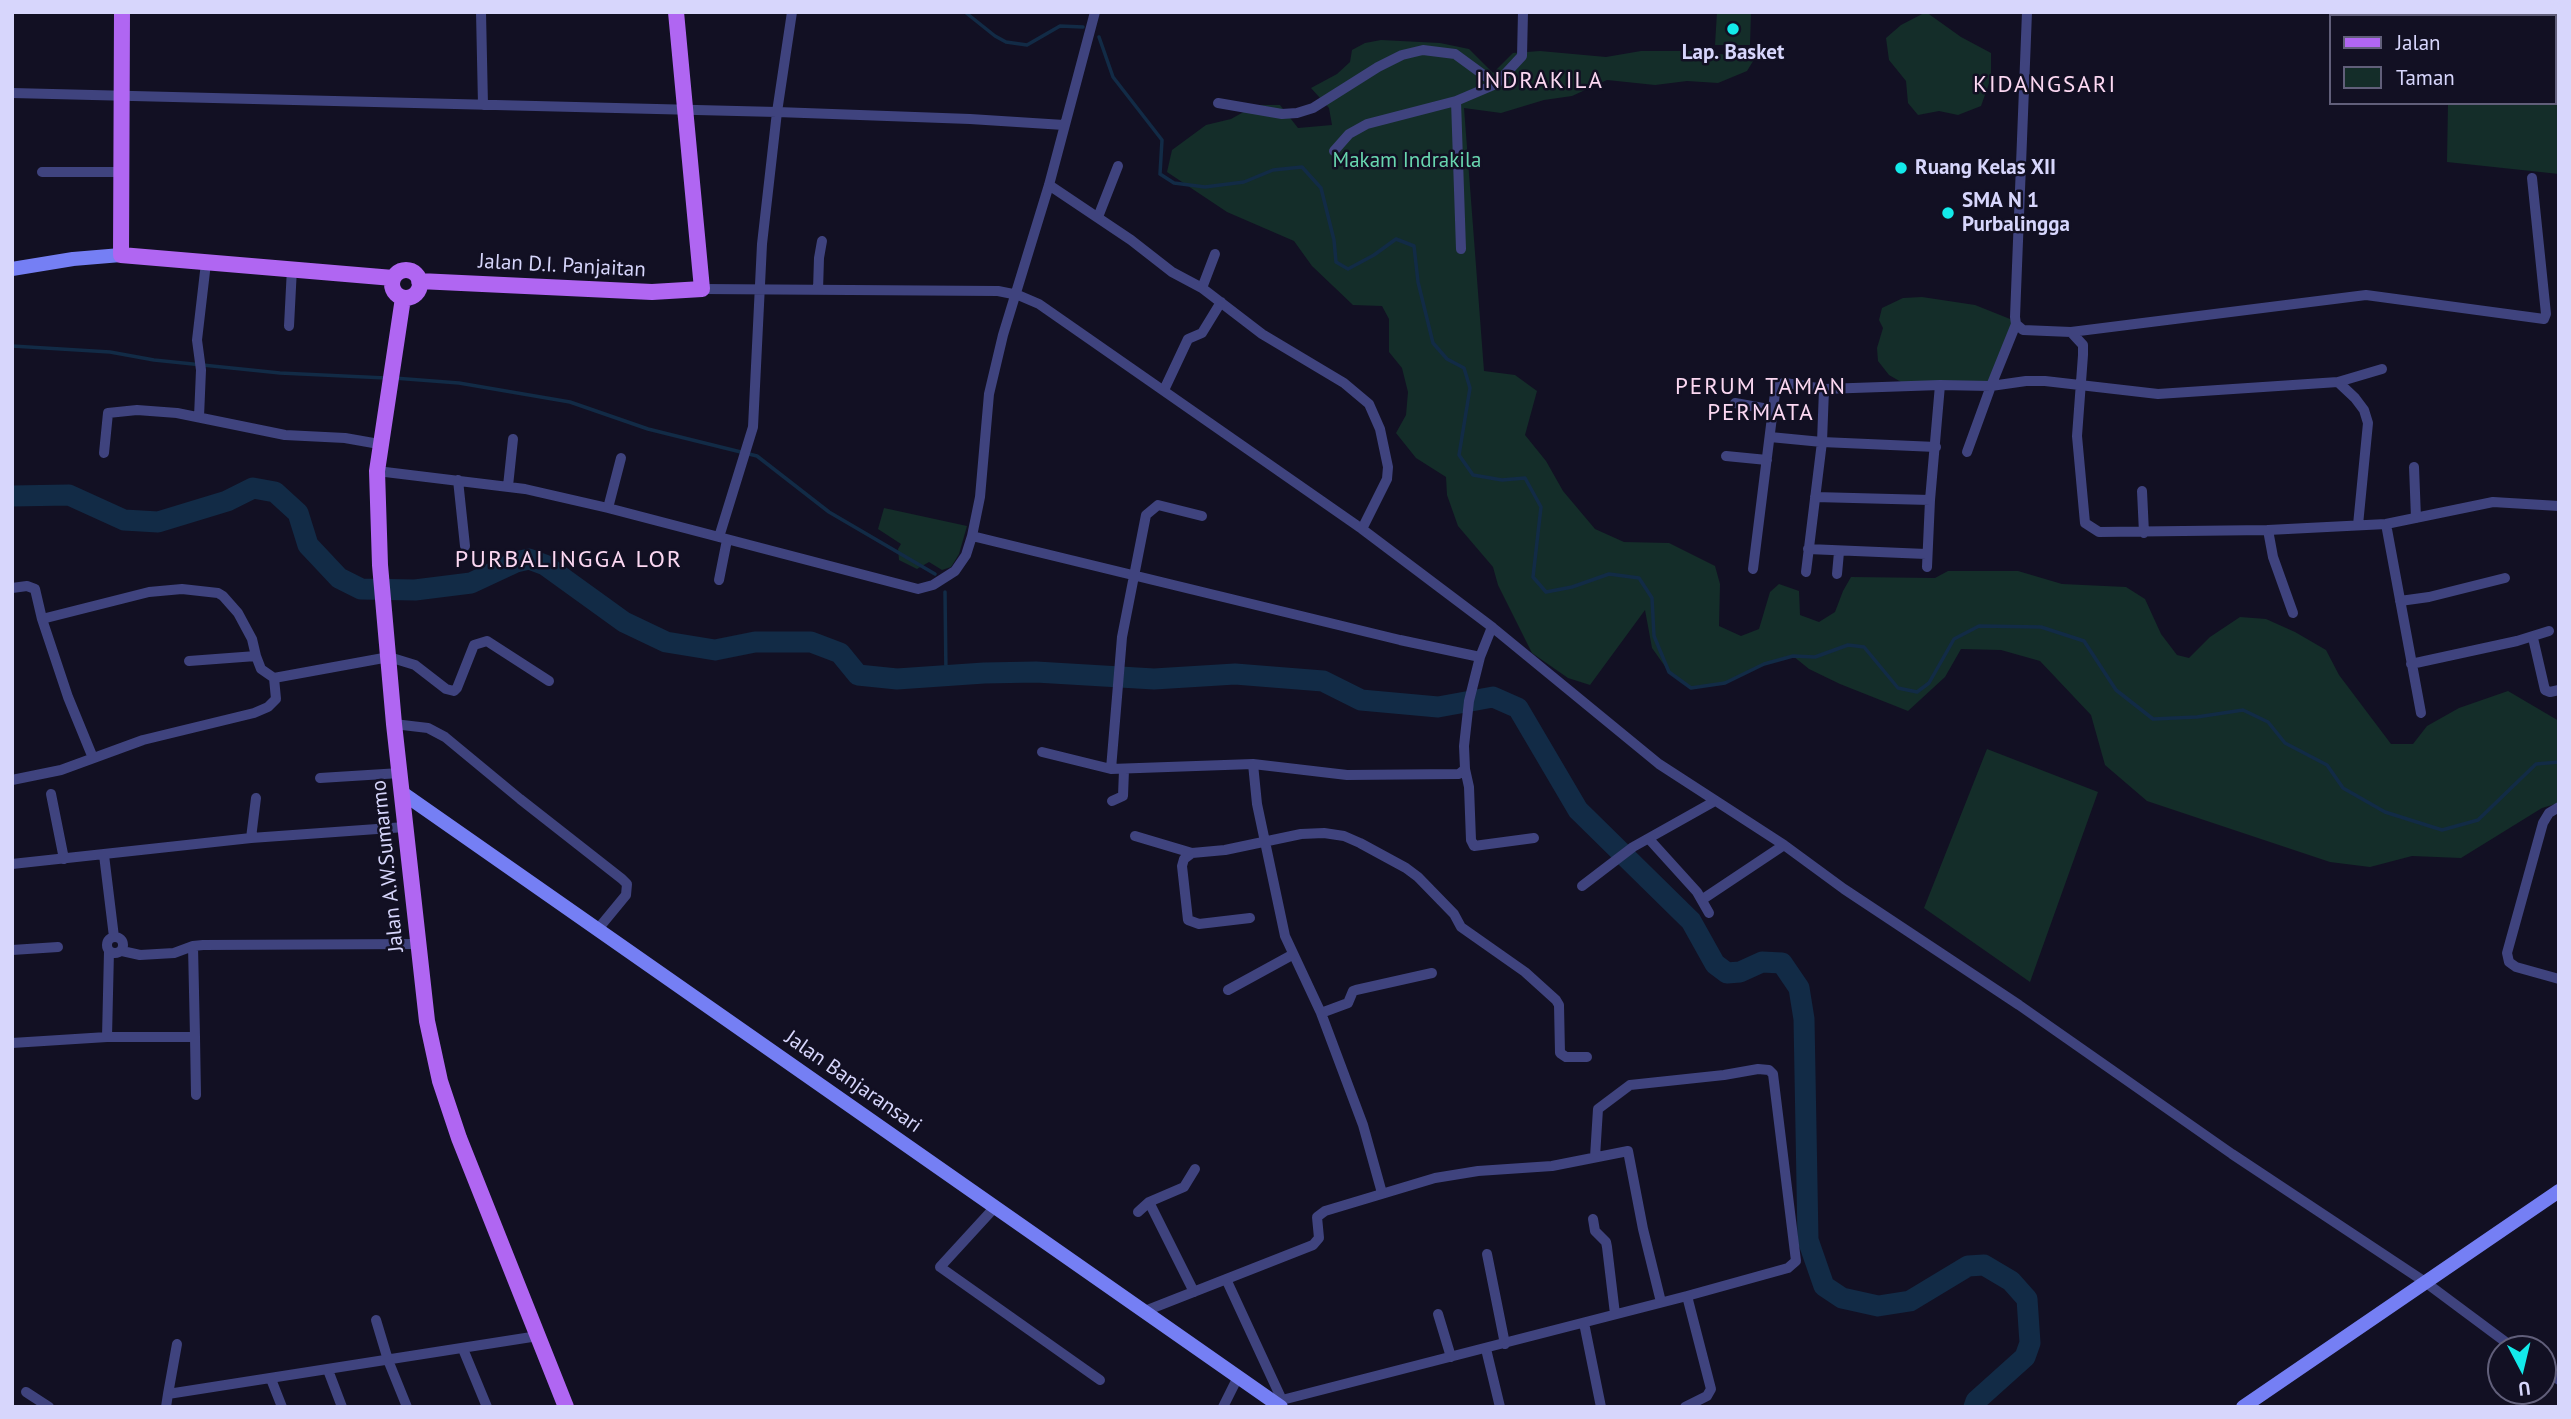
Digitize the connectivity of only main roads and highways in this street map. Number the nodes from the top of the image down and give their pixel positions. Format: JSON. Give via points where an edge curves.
{"nodes":[{"id":1,"x":122,"y":12,"type":"edge"},
{"id":2,"x":676,"y":12,"type":"edge"},
{"id":3,"x":393,"y":278,"type":"junction"},
{"id":4,"x":419,"y":281,"type":"junction"},
{"id":5,"x":403,"y":298,"type":"junction"},
{"id":6,"x":566,"y":1407,"type":"edge"}],
"edges":[{"from":1,"to":3,"type":"main road","via":[[121,255]]},
{"from":2,"to":4,"type":"main road","name":"Jalan D.I. Panjaitan","via":[[702,289],[652,292]]},
{"from":3,"to":4,"type":"main road","via":[[405,270]]},
{"from":3,"to":5,"type":"main road","via":[[393,290]]},
{"from":4,"to":5,"type":"main road","via":[[416,294]]},
{"from":5,"to":6,"type":"main road","name":"Jalan A.W.Sumarmo","via":[[377,471],[394,724],[426,1021],[459,1138]]}]}
